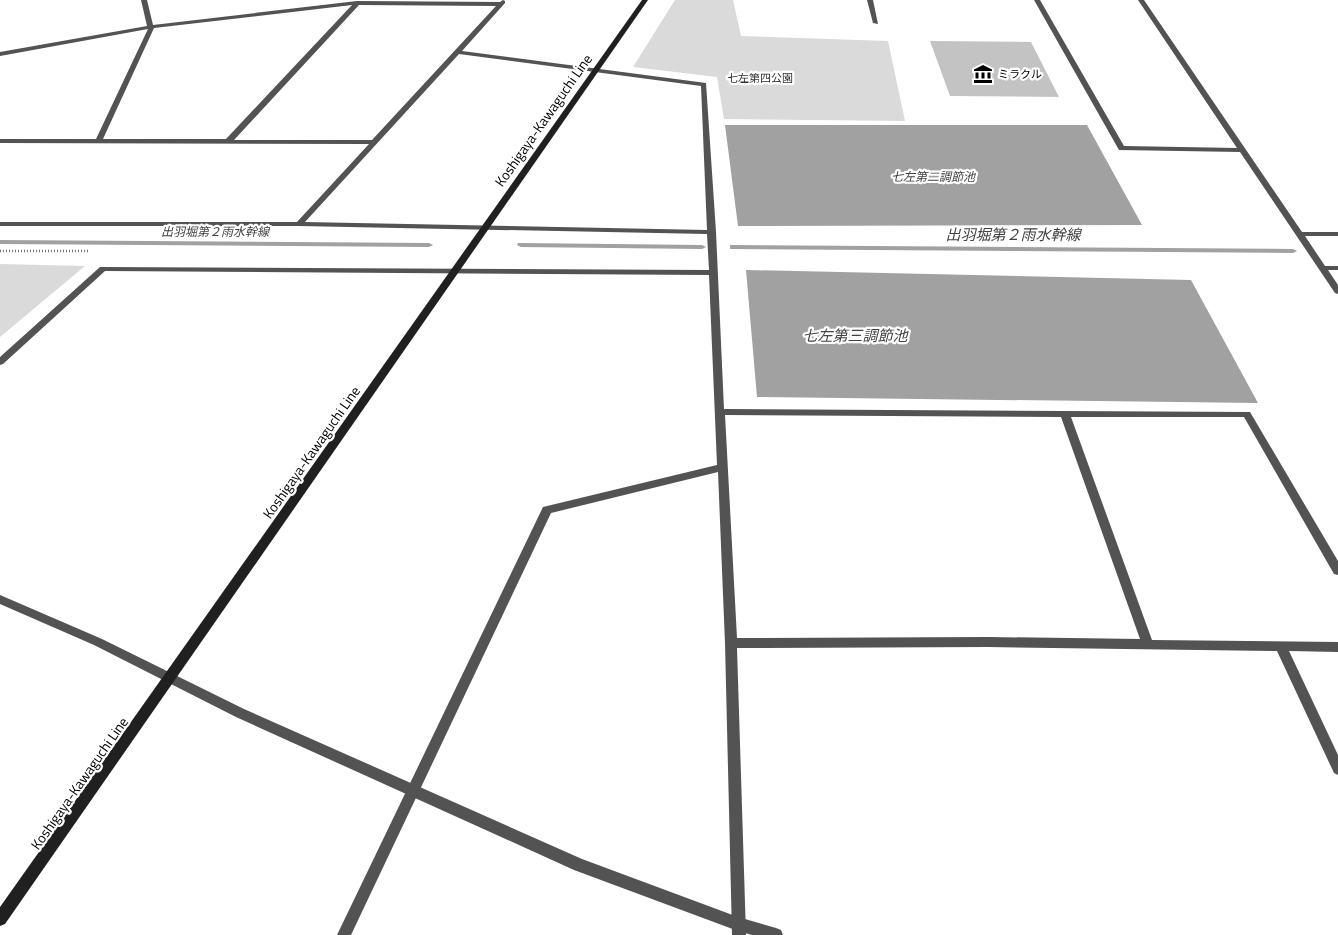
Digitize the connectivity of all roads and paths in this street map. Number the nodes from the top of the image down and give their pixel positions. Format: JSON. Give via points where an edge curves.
{"nodes":[{"id":1,"x":144,"y":0,"type":"edge"},
{"id":2,"x":645,"y":0,"type":"edge"},
{"id":3,"x":870,"y":0,"type":"edge"},
{"id":4,"x":1037,"y":0,"type":"edge"},
{"id":5,"x":1141,"y":0,"type":"edge"},
{"id":6,"x":503,"y":2,"type":"edge"},
{"id":7,"x":357,"y":3,"type":"junction"},
{"id":8,"x":876,"y":23,"type":"dead end"},
{"id":9,"x":151,"y":27,"type":"junction"},
{"id":10,"x":457,"y":52,"type":"junction"},
{"id":11,"x":0,"y":54,"type":"edge"},
{"id":12,"x":595,"y":70,"type":"junction"},
{"id":13,"x":0,"y":140,"type":"edge"},
{"id":14,"x":99,"y":141,"type":"junction"},
{"id":15,"x":228,"y":142,"type":"junction"},
{"id":16,"x":374,"y":142,"type":"junction"},
{"id":17,"x":1241,"y":150,"type":"junction"},
{"id":18,"x":0,"y":224,"type":"edge"},
{"id":19,"x":299,"y":224,"type":"junction"},
{"id":20,"x":485,"y":227,"type":"junction"},
{"id":21,"x":712,"y":232,"type":"junction"},
{"id":22,"x":1299,"y":234,"type":"junction"},
{"id":23,"x":1338,"y":234,"type":"edge"},
{"id":24,"x":1322,"y":268,"type":"junction"},
{"id":25,"x":1338,"y":268,"type":"edge"},
{"id":26,"x":454,"y":272,"type":"junction"},
{"id":27,"x":714,"y":272,"type":"junction"},
{"id":28,"x":1338,"y":291,"type":"edge"},
{"id":29,"x":0,"y":362,"type":"edge"},
{"id":30,"x":720,"y":412,"type":"junction"},
{"id":31,"x":1065,"y":413,"type":"junction"},
{"id":32,"x":723,"y":467,"type":"junction"},
{"id":33,"x":1338,"y":571,"type":"edge"},
{"id":34,"x":0,"y":599,"type":"edge"},
{"id":35,"x":731,"y":643,"type":"junction"},
{"id":36,"x":1148,"y":645,"type":"junction"},
{"id":37,"x":1281,"y":646,"type":"junction"},
{"id":38,"x":1338,"y":647,"type":"edge"},
{"id":39,"x":170,"y":676,"type":"junction"},
{"id":40,"x":1338,"y":769,"type":"edge"},
{"id":41,"x":414,"y":789,"type":"junction"},
{"id":42,"x":0,"y":919,"type":"edge"},
{"id":43,"x":739,"y":929,"type":"edge"},
{"id":44,"x":344,"y":935,"type":"edge"},
{"id":45,"x":776,"y":935,"type":"edge"}],
"edges":[{"from":1,"to":9,"type":"street"},
{"from":2,"to":12,"type":"main road","name":"Koshigaya-Kawaguchi Line"},
{"from":3,"to":8,"type":"street"},
{"from":4,"to":17,"type":"street","via":[[1122,148]]},
{"from":5,"to":17,"type":"street"},
{"from":6,"to":7,"type":"street"},
{"from":6,"to":10,"type":"street"},
{"from":7,"to":9,"type":"street"},
{"from":7,"to":15,"type":"street"},
{"from":9,"to":11,"type":"street"},
{"from":9,"to":14,"type":"street"},
{"from":10,"to":12,"type":"street"},
{"from":10,"to":16,"type":"street"},
{"from":12,"to":20,"type":"main road","name":"Koshigaya-Kawaguchi Line"},
{"from":12,"to":21,"type":"street","via":[[704,84]]},
{"from":13,"to":14,"type":"street"},
{"from":14,"to":15,"type":"street"},
{"from":15,"to":16,"type":"street"},
{"from":16,"to":19,"type":"street"},
{"from":17,"to":22,"type":"street"},
{"from":18,"to":19,"type":"street"},
{"from":19,"to":20,"type":"street"},
{"from":20,"to":21,"type":"street"},
{"from":20,"to":26,"type":"main road","name":"Koshigaya-Kawaguchi Line"},
{"from":21,"to":27,"type":"street"},
{"from":22,"to":23,"type":"street"},
{"from":22,"to":24,"type":"street"},
{"from":24,"to":25,"type":"street"},
{"from":24,"to":28,"type":"street"},
{"from":26,"to":27,"type":"street"},
{"from":26,"to":29,"type":"street","via":[[103,269]]},
{"from":26,"to":39,"type":"main road","name":"Koshigaya-Kawaguchi Line"},
{"from":27,"to":30,"type":"street"},
{"from":30,"to":31,"type":"street"},
{"from":30,"to":32,"type":"street"},
{"from":31,"to":33,"type":"street","via":[[1247,414]]},
{"from":31,"to":36,"type":"street"},
{"from":32,"to":35,"type":"street"},
{"from":32,"to":41,"type":"street","via":[[547,510]]},
{"from":34,"to":39,"type":"street"},
{"from":35,"to":36,"type":"street"},
{"from":35,"to":43,"type":"street"},
{"from":36,"to":37,"type":"street"},
{"from":37,"to":38,"type":"street"},
{"from":37,"to":40,"type":"street"},
{"from":39,"to":41,"type":"street","via":[[240,713]]},
{"from":39,"to":42,"type":"main road","name":"Koshigaya-Kawaguchi Line"},
{"from":41,"to":43,"type":"street","via":[[579,864]]},
{"from":41,"to":44,"type":"street"},
{"from":43,"to":45,"type":"street"}]}
